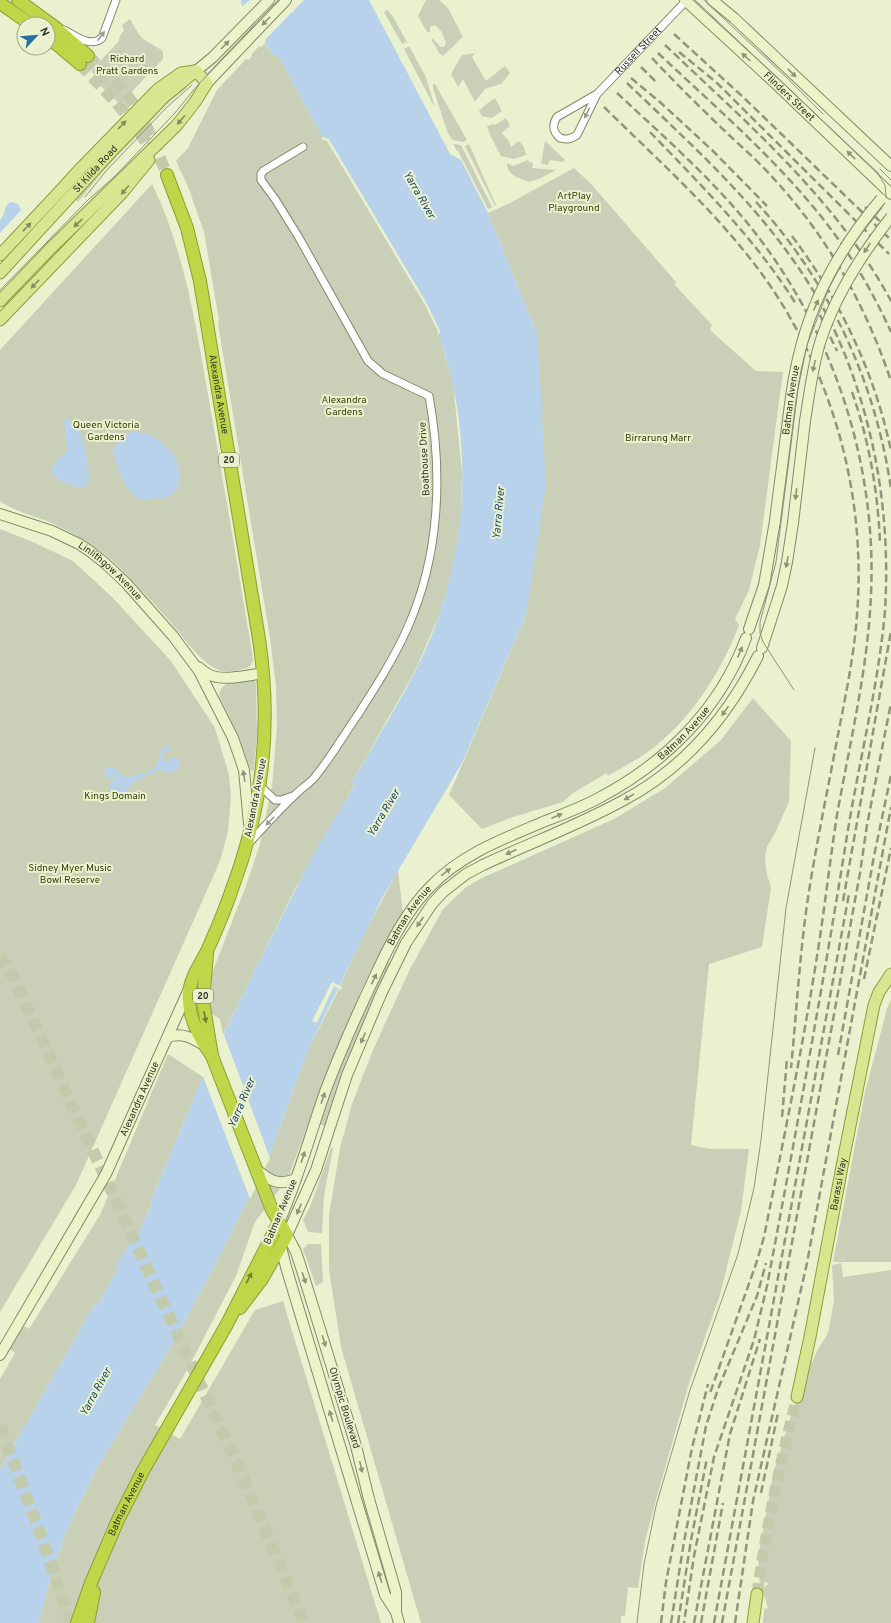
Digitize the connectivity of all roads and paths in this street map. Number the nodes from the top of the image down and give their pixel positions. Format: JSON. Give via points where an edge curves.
{"nodes":[{"id":1,"x":18,"y":0,"type":"edge"},
{"id":2,"x":116,"y":0,"type":"edge"},
{"id":3,"x":268,"y":0,"type":"edge"},
{"id":4,"x":286,"y":0,"type":"edge"},
{"id":5,"x":712,"y":0,"type":"edge"},
{"id":6,"x":684,"y":2,"type":"edge"},
{"id":7,"x":0,"y":3,"type":"edge"},
{"id":8,"x":19,"y":16,"type":"edge"},
{"id":9,"x":40,"y":16,"type":"edge"},
{"id":10,"x":56,"y":25,"type":"edge"},
{"id":11,"x":56,"y":31,"type":"edge"},
{"id":12,"x":56,"y":42,"type":"edge"},
{"id":13,"x":196,"y":71,"type":"junction"},
{"id":14,"x":207,"y":83,"type":"junction"},
{"id":15,"x":596,"y":94,"type":"junction"},
{"id":16,"x":166,"y":137,"type":"junction"},
{"id":17,"x":303,"y":147,"type":"dead end"},
{"id":18,"x":111,"y":152,"type":"junction"},
{"id":19,"x":891,"y":166,"type":"edge"},
{"id":20,"x":81,"y":168,"type":"junction"},
{"id":21,"x":166,"y":176,"type":"tunnel mouth"},
{"id":22,"x":888,"y":193,"type":"edge"},
{"id":23,"x":891,"y":217,"type":"edge"},
{"id":24,"x":0,"y":255,"type":"edge"},
{"id":25,"x":0,"y":273,"type":"edge"},
{"id":26,"x":0,"y":301,"type":"edge"},
{"id":27,"x":0,"y":320,"type":"edge"},
{"id":28,"x":0,"y":514,"type":"edge"},
{"id":29,"x":194,"y":664,"type":"junction"},
{"id":30,"x":734,"y":666,"type":"junction"},
{"id":31,"x":264,"y":673,"type":"junction"},
{"id":32,"x":228,"y":677,"type":"junction"},
{"id":33,"x":746,"y":678,"type":"junction"},
{"id":34,"x":215,"y":702,"type":"junction"},
{"id":35,"x":260,"y":786,"type":"junction"},
{"id":36,"x":294,"y":795,"type":"junction"},
{"id":37,"x":250,"y":830,"type":"junction"},
{"id":38,"x":246,"y":845,"type":"junction"},
{"id":39,"x":459,"y":862,"type":"junction"},
{"id":40,"x":466,"y":874,"type":"junction"},
{"id":41,"x":207,"y":950,"type":"junction"},
{"id":42,"x":891,"y":974,"type":"edge"},
{"id":43,"x":192,"y":979,"type":"junction"},
{"id":44,"x":168,"y":1037,"type":"junction"},
{"id":45,"x":208,"y":1047,"type":"junction"},
{"id":46,"x":328,"y":1132,"type":"junction"},
{"id":47,"x":310,"y":1135,"type":"junction"},
{"id":48,"x":296,"y":1179,"type":"junction"},
{"id":49,"x":267,"y":1184,"type":"junction"},
{"id":50,"x":278,"y":1224,"type":"junction"},
{"id":51,"x":288,"y":1235,"type":"junction"},
{"id":52,"x":281,"y":1247,"type":"junction"},
{"id":53,"x":312,"y":1303,"type":"junction"},
{"id":54,"x":301,"y":1314,"type":"junction"},
{"id":55,"x":226,"y":1326,"type":"junction"},
{"id":56,"x":0,"y":1355,"type":"edge"},
{"id":57,"x":797,"y":1397,"type":"tunnel mouth"},
{"id":58,"x":356,"y":1446,"type":"junction"},
{"id":59,"x":341,"y":1448,"type":"junction"},
{"id":60,"x":365,"y":1483,"type":"junction"},
{"id":61,"x":352,"y":1487,"type":"junction"},
{"id":62,"x":101,"y":1557,"type":"junction"},
{"id":63,"x":757,"y":1594,"type":"tunnel mouth"},
{"id":64,"x":396,"y":1612,"type":"junction"},
{"id":65,"x":77,"y":1623,"type":"edge"},
{"id":66,"x":88,"y":1623,"type":"edge"},
{"id":67,"x":399,"y":1623,"type":"edge"},
{"id":68,"x":753,"y":1623,"type":"edge"}],
"edges":[{"from":1,"to":9,"type":"highway"},
{"from":10,"to":2,"type":"street","one_way":true,"via":[[92,43],[97,42],[102,38]]},
{"from":13,"to":3,"type":"street","name":"St Kilda Road","one_way":true},
{"from":4,"to":14,"type":"street","one_way":true},
{"from":5,"to":19,"type":"street","name":"Flinders Street","one_way":true},
{"from":6,"to":15,"type":"street","name":"Russell Street"},
{"from":22,"to":6,"type":"street","name":"Flinders Street","one_way":true,"via":[[775,83]]},
{"from":7,"to":8,"type":"highway"},
{"from":11,"to":12,"type":"highway","via":[[84,60]]},
{"from":13,"to":14,"type":"main road"},
{"from":13,"to":18,"type":"main road","name":"St Kilda Road","via":[[165,96]]},
{"from":20,"to":13,"type":"main road","name":"St Kilda Road","one_way":true,"via":[[160,87],[181,73]]},
{"from":14,"to":16,"type":"main road","one_way":true,"via":[[186,114]]},
{"from":15,"to":15,"type":"street","name":"Russell Street","one_way":true,"via":[[577,135],[565,140],[560,138],[553,129],[557,117]]},
{"from":16,"to":26,"type":"main road","one_way":true},
{"from":16,"to":27,"type":"main road","one_way":true,"via":[[122,194]]},
{"from":17,"to":36,"type":"street","name":"Boathouse Drive","via":[[263,171],[261,180],[298,236],[368,361],[383,374],[429,396],[436,438],[437,501],[426,573],[407,629],[377,686],[315,777]]},
{"from":18,"to":20,"type":"main road"},
{"from":18,"to":25,"type":"main road","name":"St Kilda Road"},
{"from":24,"to":20,"type":"main road","name":"St Kilda Road","one_way":true},
{"from":21,"to":31,"type":"highway","name":"Alexandra Avenue","number":"20","via":[[191,241],[200,281]]},
{"from":30,"to":22,"type":"street","name":"Batman Avenue","one_way":true,"bridge":true,"via":[[748,634],[764,585],[775,521],[790,399],[803,340],[813,310],[838,258],[857,229]]},
{"from":23,"to":33,"type":"street","name":"Batman Avenue","one_way":true,"bridge":true,"via":[[875,236],[846,285],[829,318],[819,346],[810,388],[793,523],[782,586],[760,652]]},
{"from":28,"to":29,"type":"street","name":"Linlithgow Avenue","via":[[62,536],[99,558],[154,613]]},
{"from":29,"to":32,"type":"street","name":"Linlithgow Avenue","via":[[208,675]]},
{"from":29,"to":34,"type":"street","name":"Linlithgow Avenue"},
{"from":30,"to":33,"type":"street"},
{"from":39,"to":30,"type":"street","name":"Batman Avenue","one_way":true,"via":[[482,848],[595,800],[632,780],[682,738],[710,705]]},
{"from":31,"to":32,"type":"street","name":"Linlithgow Avenue"},
{"from":31,"to":35,"type":"highway","name":"Alexandra Avenue","number":"20","via":[[265,730]]},
{"from":32,"to":34,"type":"street","via":[[216,689]]},
{"from":33,"to":40,"type":"street","name":"Batman Avenue","one_way":true,"via":[[722,716],[702,739],[644,788],[605,810]]},
{"from":37,"to":34,"type":"street","name":"Linlithgow Avenue","one_way":true,"via":[[242,763]]},
{"from":35,"to":36,"type":"street","name":"Boathouse Drive","via":[[275,800]]},
{"from":35,"to":37,"type":"highway","name":"Alexandra Avenue","number":"20"},
{"from":36,"to":38,"type":"street","name":"Boathouse Drive","one_way":true},
{"from":37,"to":38,"type":"highway","name":"Alexandra Avenue","number":"20"},
{"from":38,"to":41,"type":"highway","name":"Alexandra Avenue","number":"20","via":[[232,890]]},
{"from":39,"to":40,"type":"street"},
{"from":47,"to":39,"type":"street","name":"Batman Avenue","one_way":true,"via":[[343,1048],[386,953],[418,900]]},
{"from":40,"to":46,"type":"street","name":"Batman Avenue","one_way":true,"via":[[432,904],[406,943],[382,992],[350,1069]]},
{"from":41,"to":43,"type":"highway","name":"Alexandra Avenue","number":"20"},
{"from":41,"to":45,"type":"highway","name":"Olympic Boulevard","number":"20","one_way":true,"via":[[203,1001]]},
{"from":42,"to":57,"type":"main road","name":"Barassi Way","via":[[874,1005]]},
{"from":43,"to":44,"type":"street","name":"Alexandra Avenue"},
{"from":43,"to":45,"type":"highway","name":"Olympic Boulevard","number":"20","via":[[189,994],[190,1011],[198,1034]]},
{"from":44,"to":45,"type":"street","via":[[188,1036]]},
{"from":44,"to":56,"type":"street","name":"Alexandra Avenue","via":[[106,1174]]},
{"from":45,"to":49,"type":"highway","name":"Olympic Boulevard","number":"20","via":[[256,1169]]},
{"from":46,"to":47,"type":"street"},
{"from":46,"to":51,"type":"street","name":"Batman Avenue","one_way":true,"via":[[316,1170]]},
{"from":48,"to":47,"type":"street","name":"Batman Avenue","one_way":true},
{"from":48,"to":49,"type":"street"},
{"from":48,"to":50,"type":"street","name":"Batman Avenue"},
{"from":49,"to":50,"type":"highway","name":"Olympic Boulevard","number":"20","via":[[272,1210]]},
{"from":50,"to":51,"type":"highway","name":"Olympic Boulevard","number":"20"},
{"from":50,"to":52,"type":"highway","name":"Olympic Boulevard","number":"20"},
{"from":55,"to":50,"type":"highway","name":"Batman Avenue","one_way":true},
{"from":51,"to":52,"type":"highway","name":"Batman Avenue"},
{"from":51,"to":53,"type":"street","name":"Olympic Boulevard","number":"20","one_way":true},
{"from":52,"to":54,"type":"street","name":"Olympic Boulevard","number":"20"},
{"from":52,"to":55,"type":"highway","name":"Batman Avenue","via":[[262,1280]]},
{"from":53,"to":54,"type":"street","via":[[307,1305]]},
{"from":53,"to":58,"type":"street","name":"Olympic Boulevard","number":"20","one_way":true},
{"from":59,"to":54,"type":"street","name":"Olympic Boulevard","number":"20","one_way":true},
{"from":55,"to":62,"type":"highway","name":"Batman Avenue","via":[[144,1469]]},
{"from":58,"to":59,"type":"street","via":[[349,1450]]},
{"from":58,"to":60,"type":"street","name":"Olympic Boulevard","number":"20","one_way":true},
{"from":59,"to":61,"type":"street","name":"Olympic Boulevard","number":"20"},
{"from":60,"to":61,"type":"street"},
{"from":60,"to":64,"type":"street","name":"Olympic Boulevard","number":"20","via":[[396,1592]]},
{"from":64,"to":61,"type":"street","name":"Olympic Boulevard","number":"20","one_way":true,"via":[[385,1595]]},
{"from":62,"to":65,"type":"highway"},
{"from":62,"to":66,"type":"highway"},
{"from":63,"to":68,"type":"main road"},
{"from":64,"to":67,"type":"street","name":"Olympic Boulevard","number":"20"}]}
